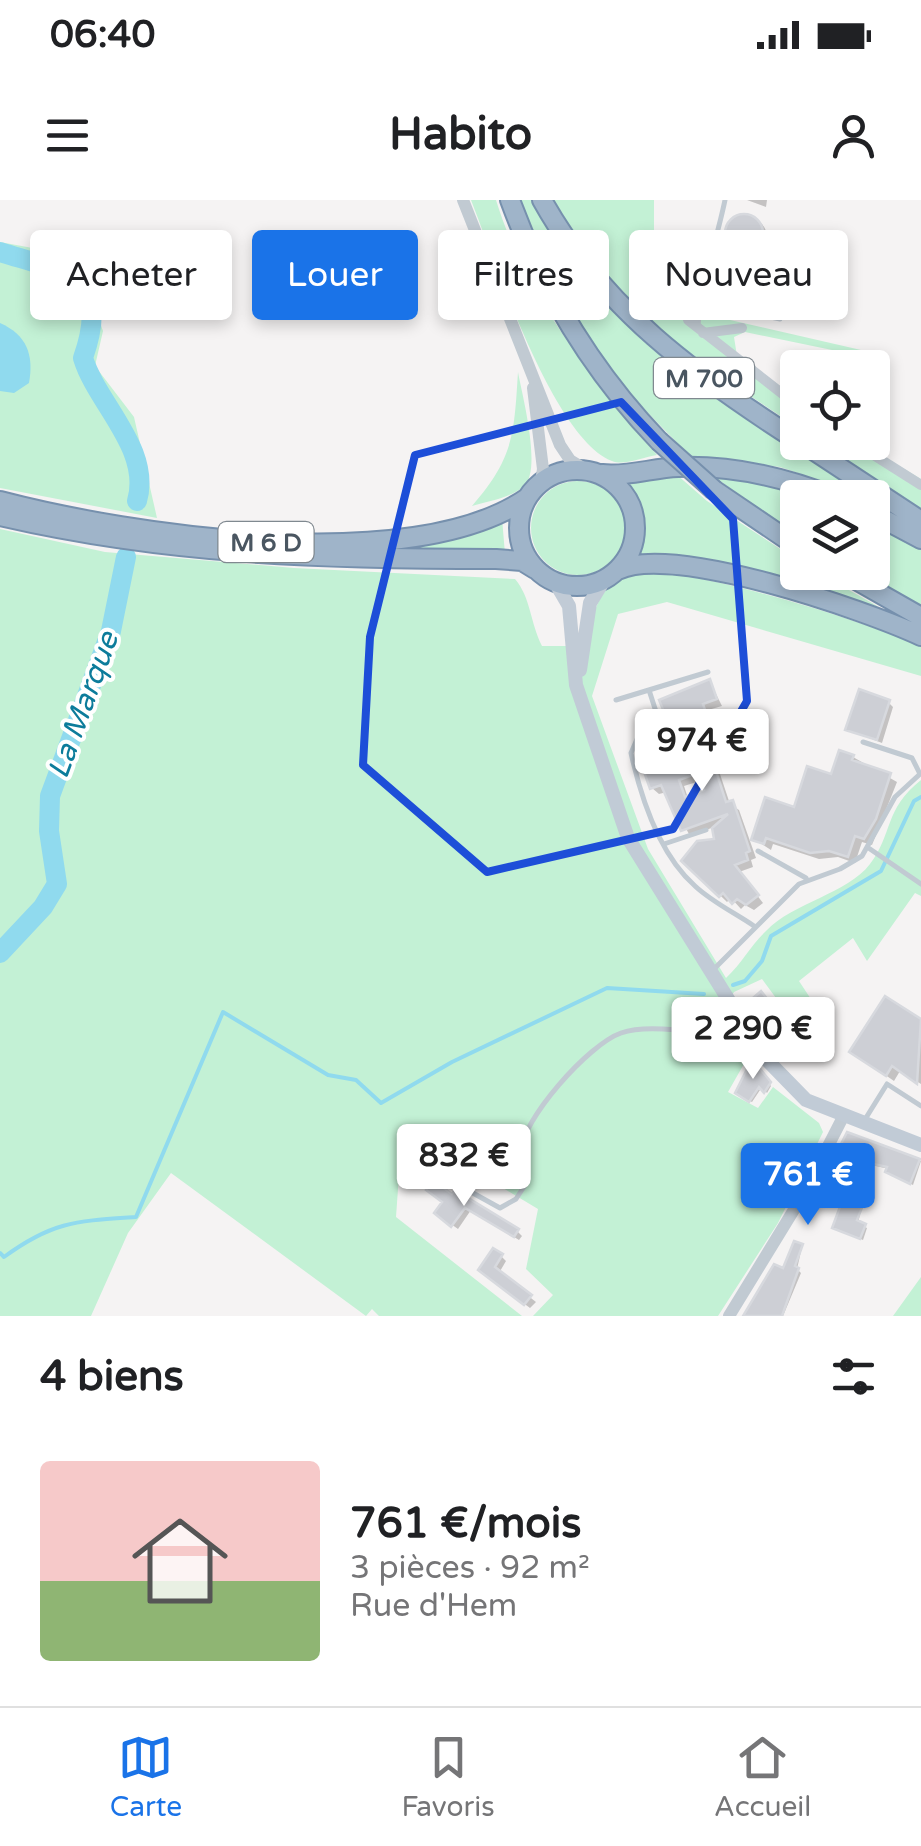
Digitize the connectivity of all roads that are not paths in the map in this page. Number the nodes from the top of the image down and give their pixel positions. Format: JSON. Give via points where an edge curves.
{"nodes":[{"id":1,"x":462,"y":200,"type":"edge"},
{"id":2,"x":510,"y":200,"type":"edge"},
{"id":3,"x":542,"y":200,"type":"edge"},
{"id":4,"x":725,"y":200,"type":"edge"},
{"id":5,"x":719,"y":230,"type":"edge"},
{"id":6,"x":688,"y":320,"type":"dead end"},
{"id":7,"x":700,"y":320,"type":"edge"},
{"id":8,"x":742,"y":328,"type":"dead end"},
{"id":9,"x":700,"y":331,"type":"junction"},
{"id":10,"x":529,"y":366,"type":"junction"},
{"id":11,"x":780,"y":392,"type":"edge"},
{"id":12,"x":780,"y":429,"type":"edge"},
{"id":13,"x":827,"y":460,"type":"edge"},
{"id":14,"x":882,"y":460,"type":"edge"},
{"id":15,"x":592,"y":472,"type":"junction"},
{"id":16,"x":782,"y":480,"type":"edge"},
{"id":17,"x":541,"y":482,"type":"junction"},
{"id":18,"x":921,"y":484,"type":"edge"},
{"id":19,"x":527,"y":498,"type":"junction"},
{"id":20,"x":0,"y":502,"type":"edge"},
{"id":21,"x":0,"y":516,"type":"edge"},
{"id":22,"x":921,"y":521,"type":"edge"},
{"id":23,"x":890,"y":523,"type":"edge"},
{"id":24,"x":780,"y":535,"type":"edge"},
{"id":25,"x":921,"y":539,"type":"edge"},
{"id":26,"x":535,"y":568,"type":"junction"},
{"id":27,"x":611,"y":575,"type":"junction"},
{"id":28,"x":555,"y":582,"type":"junction"},
{"id":29,"x":874,"y":590,"type":"edge"},
{"id":30,"x":921,"y":617,"type":"edge"},
{"id":31,"x":921,"y":636,"type":"edge"},
{"id":32,"x":708,"y":672,"type":"dead end"},
{"id":33,"x":650,"y":690,"type":"junction"},
{"id":34,"x":616,"y":700,"type":"dead end"},
{"id":35,"x":584,"y":706,"type":"junction"},
{"id":36,"x":863,"y":742,"type":"dead end"},
{"id":37,"x":706,"y":830,"type":"dead end"},
{"id":38,"x":664,"y":844,"type":"junction"},
{"id":39,"x":869,"y":848,"type":"junction"},
{"id":40,"x":758,"y":850,"type":"dead end"},
{"id":41,"x":806,"y":878,"type":"junction"},
{"id":42,"x":921,"y":884,"type":"edge"},
{"id":43,"x":754,"y":926,"type":"junction"},
{"id":44,"x":710,"y":973,"type":"junction"},
{"id":45,"x":756,"y":1043,"type":"junction"},
{"id":46,"x":921,"y":1106,"type":"edge"},
{"id":47,"x":844,"y":1116,"type":"junction"},
{"id":48,"x":862,"y":1124,"type":"junction"},
{"id":49,"x":921,"y":1144,"type":"edge"},
{"id":50,"x":453,"y":1182,"type":"dead end"},
{"id":51,"x":729,"y":1316,"type":"edge"}],
"edges":[{"from":1,"to":10,"type":"street"},
{"from":2,"to":24,"type":"highway","number":"M 700","bridge":true,"via":[[580,343],[658,441]]},
{"from":3,"to":12,"type":"highway","number":"M 700","via":[[583,264],[637,324]]},
{"from":4,"to":5,"type":"lane"},
{"from":6,"to":9,"type":"street"},
{"from":7,"to":9,"type":"lane"},
{"from":8,"to":9,"type":"street"},
{"from":9,"to":11,"type":"street"},
{"from":10,"to":15,"type":"street","via":[[562,449]]},
{"from":10,"to":17,"type":"street"},
{"from":13,"to":22,"type":"highway","number":"M 700"},
{"from":14,"to":18,"type":"street"},
{"from":15,"to":16,"type":"highway","via":[[676,467]]},
{"from":15,"to":17,"type":"highway","via":[[560,472]]},
{"from":15,"to":27,"type":"highway","via":[[623,493],[634,516],[631,549]]},
{"from":17,"to":19,"type":"highway"},
{"from":19,"to":20,"type":"highway","number":"M 6 D","via":[[417,535],[325,544],[164,532]]},
{"from":19,"to":26,"type":"highway","via":[[519,534]]},
{"from":21,"to":26,"type":"highway","number":"M 6 D","via":[[232,554],[496,559]]},
{"from":23,"to":25,"type":"highway"},
{"from":26,"to":28,"type":"highway"},
{"from":27,"to":28,"type":"highway","via":[[580,586]]},
{"from":27,"to":31,"type":"highway","via":[[643,563],[750,580],[834,602]]},
{"from":27,"to":35,"type":"main road","via":[[590,603],[580,665]]},
{"from":28,"to":35,"type":"main road","via":[[569,606],[573,672]]},
{"from":29,"to":30,"type":"highway"},
{"from":32,"to":33,"type":"lane"},
{"from":33,"to":34,"type":"lane"},
{"from":33,"to":38,"type":"lane","via":[[657,730],[638,738],[631,754]]},
{"from":35,"to":44,"type":"main road","via":[[632,846]]},
{"from":36,"to":39,"type":"lane","via":[[912,758],[920,768],[894,797]]},
{"from":37,"to":38,"type":"lane"},
{"from":38,"to":43,"type":"lane","via":[[696,888]]},
{"from":39,"to":41,"type":"lane","via":[[840,870]]},
{"from":39,"to":42,"type":"lane"},
{"from":40,"to":41,"type":"lane"},
{"from":41,"to":43,"type":"lane"},
{"from":43,"to":44,"type":"lane"},
{"from":44,"to":45,"type":"main road"},
{"from":45,"to":47,"type":"main road","via":[[796,1093]]},
{"from":45,"to":50,"type":"lane","via":[[681,1031],[622,1032],[570,1069],[546,1101],[519,1152],[524,1185],[516,1200],[500,1208]]},
{"from":46,"to":48,"type":"lane","via":[[887,1084]]},
{"from":47,"to":48,"type":"main road"},
{"from":47,"to":51,"type":"street"},
{"from":48,"to":49,"type":"main road"}]}
